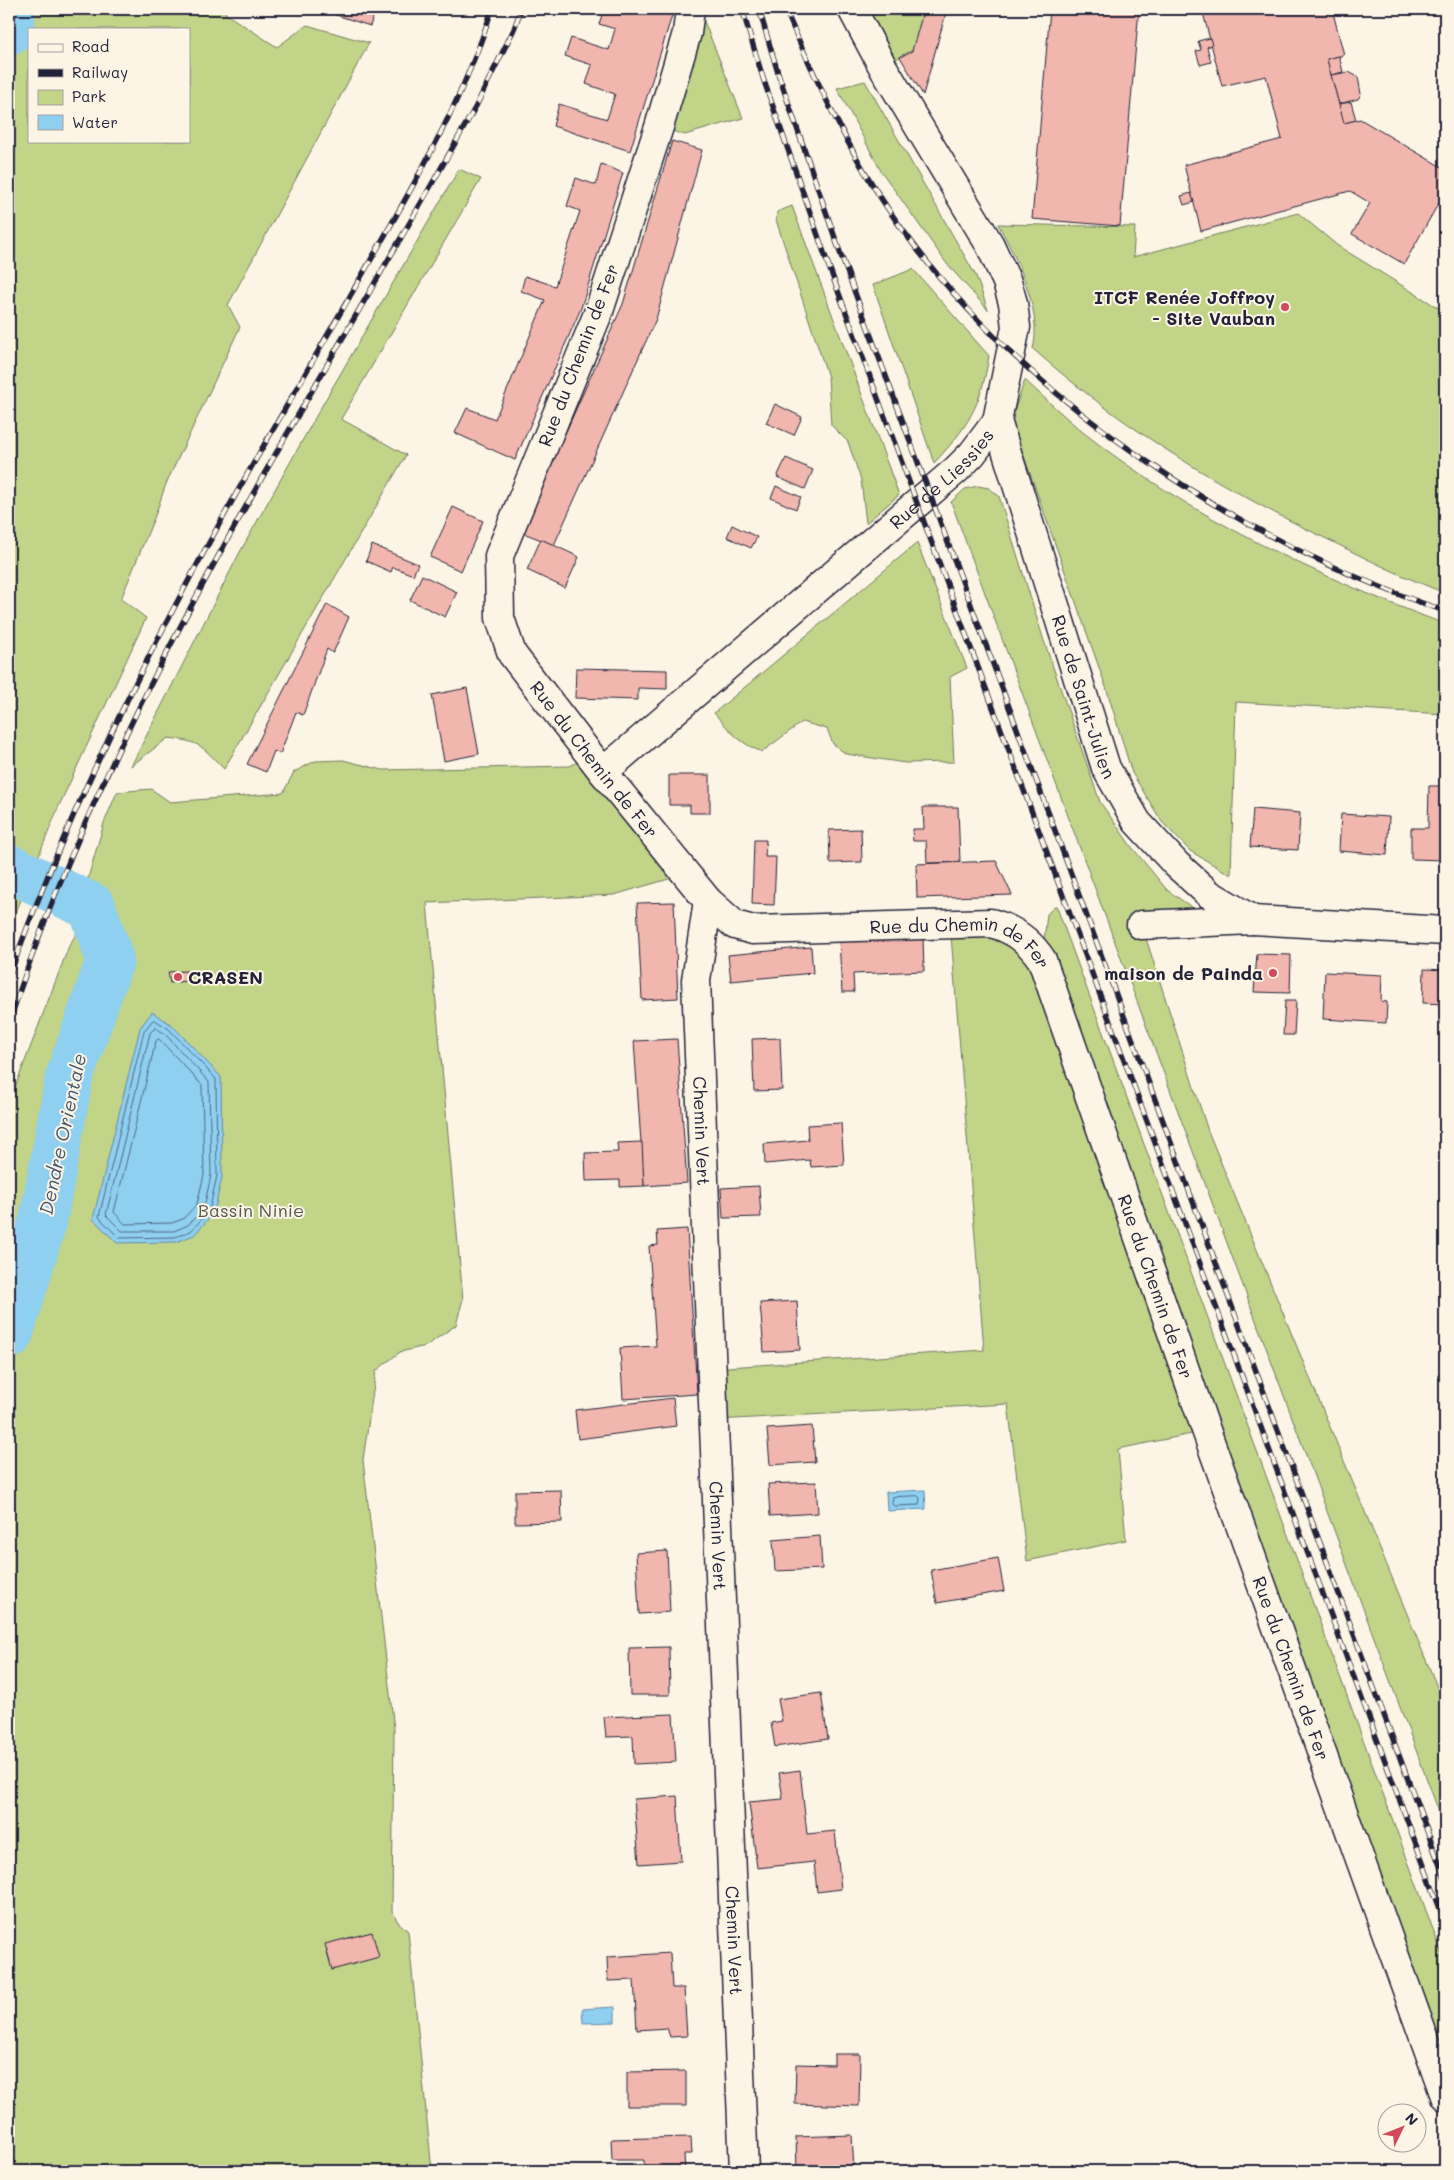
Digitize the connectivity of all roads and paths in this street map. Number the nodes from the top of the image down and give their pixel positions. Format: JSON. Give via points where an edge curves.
{"nodes":[{"id":1,"x":690,"y":9,"type":"edge"},
{"id":2,"x":852,"y":9,"type":"edge"},
{"id":3,"x":997,"y":421,"type":"junction"},
{"id":4,"x":603,"y":772,"type":"junction"},
{"id":5,"x":708,"y":901,"type":"junction"},
{"id":6,"x":1253,"y":920,"type":"junction"},
{"id":7,"x":1141,"y":925,"type":"dead end"},
{"id":8,"x":1445,"y":931,"type":"edge"},
{"id":9,"x":1445,"y":2096,"type":"edge"},
{"id":10,"x":744,"y":2171,"type":"edge"}],
"edges":[{"from":1,"to":4,"type":"street","name":"Rue du Chemin de Fer","via":[[687,33],[659,127],[599,310],[499,556],[500,618],[512,654]]},
{"from":2,"to":3,"type":"street","name":"Rue de Liessies","via":[[884,69],[990,245],[1007,282],[1016,327]]},
{"from":3,"to":4,"type":"street","name":"Rue de Liessies","via":[[956,470]]},
{"from":3,"to":6,"type":"street","name":"Rue de Saint-Julien","via":[[1106,768],[1138,822],[1176,864],[1210,894]]},
{"from":4,"to":5,"type":"street","name":"Rue du Chemin de Fer"},
{"from":5,"to":9,"type":"street","name":"Rue du Chemin de Fer","via":[[735,925],[753,930],[991,923],[1013,931],[1033,947],[1042,960],[1206,1430]]},
{"from":5,"to":10,"type":"street","name":"Chemin Vert","via":[[696,980]]},
{"from":6,"to":7,"type":"street","name":"Rue de Saint-Julien"},
{"from":6,"to":8,"type":"street","name":"Rue de Saint-Julien"}]}
